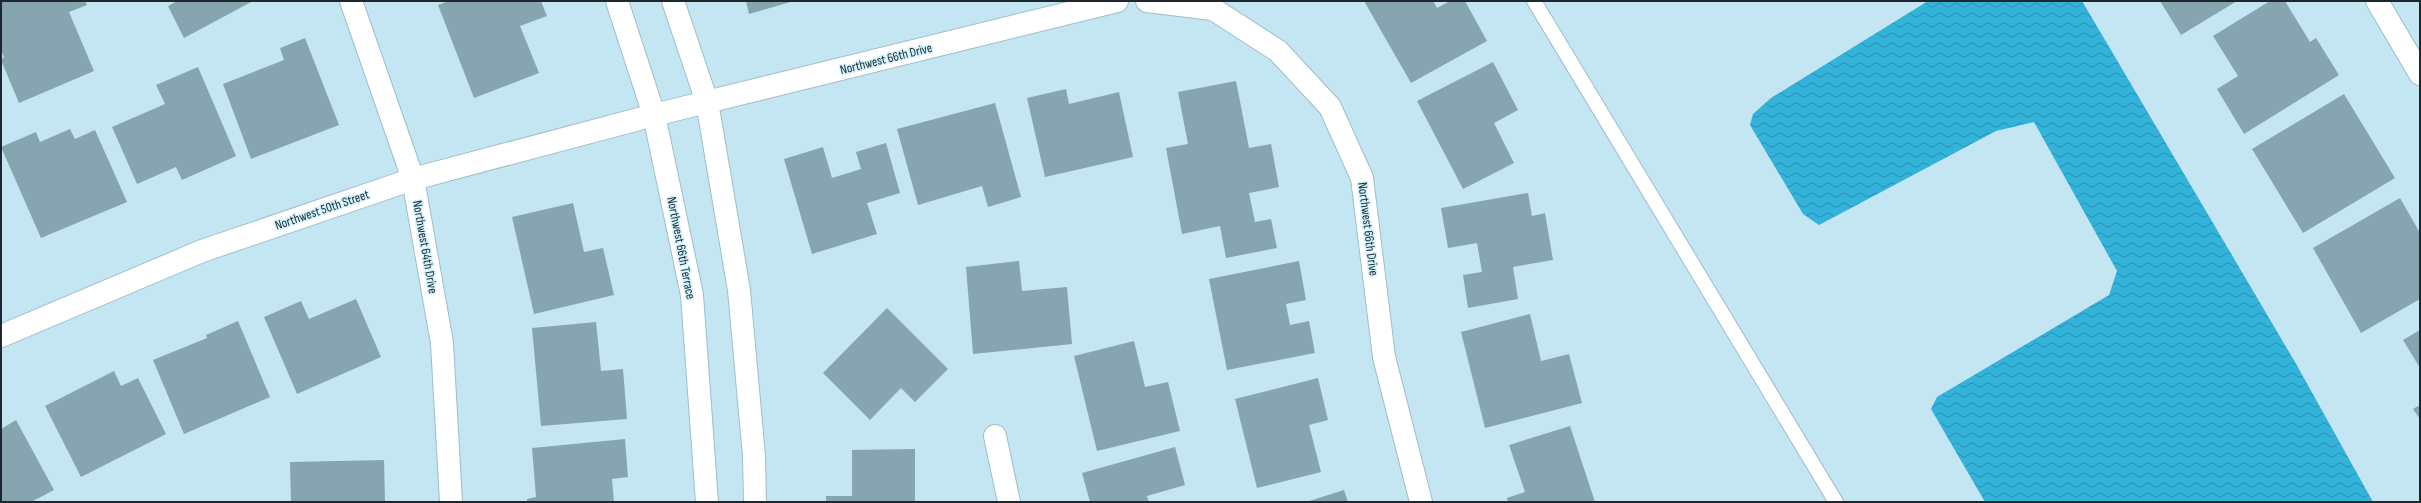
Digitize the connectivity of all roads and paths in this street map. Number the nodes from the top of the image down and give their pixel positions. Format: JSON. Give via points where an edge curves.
{"nodes":[{"id":1,"x":351,"y":1,"type":"edge"},
{"id":2,"x":617,"y":1,"type":"edge"},
{"id":3,"x":673,"y":1,"type":"edge"},
{"id":4,"x":1117,"y":1,"type":"edge"},
{"id":5,"x":1146,"y":1,"type":"edge"},
{"id":6,"x":1534,"y":1,"type":"edge"},
{"id":7,"x":2377,"y":1,"type":"edge"},
{"id":8,"x":2420,"y":74,"type":"edge"},
{"id":9,"x":707,"y":102,"type":"junction"},
{"id":10,"x":654,"y":116,"type":"junction"},
{"id":11,"x":413,"y":179,"type":"junction"},
{"id":12,"x":2,"y":334,"type":"edge"},
{"id":13,"x":995,"y":436,"type":"dead end"},
{"id":14,"x":451,"y":502,"type":"edge"},
{"id":15,"x":707,"y":502,"type":"edge"},
{"id":16,"x":755,"y":502,"type":"edge"},
{"id":17,"x":1009,"y":502,"type":"edge"},
{"id":18,"x":1421,"y":502,"type":"edge"},
{"id":19,"x":1836,"y":502,"type":"edge"}],
"edges":[{"from":1,"to":11,"type":"street","name":"Northwest 64th Drive"},
{"from":2,"to":10,"type":"street","name":"Northwest 66th Terrace"},
{"from":3,"to":9,"type":"street"},
{"from":4,"to":9,"type":"street","name":"Northwest 66th Drive"},
{"from":5,"to":18,"type":"street","name":"Northwest 66th Drive","via":[[1213,9],[1278,51],[1330,107],[1362,178],[1384,357]]},
{"from":6,"to":19,"type":"lane"},
{"from":7,"to":8,"type":"street"},
{"from":9,"to":10,"type":"street","name":"Northwest 66th Drive"},
{"from":9,"to":16,"type":"street","via":[[739,290],[754,456]]},
{"from":10,"to":11,"type":"street","name":"Northwest 50th Street"},
{"from":10,"to":15,"type":"street","name":"Northwest 66th Terrace","via":[[692,295]]},
{"from":11,"to":12,"type":"street","name":"Northwest 50th Street","via":[[202,251]]},
{"from":11,"to":14,"type":"street","name":"Northwest 64th Drive","via":[[442,343]]},
{"from":13,"to":17,"type":"street"}]}
